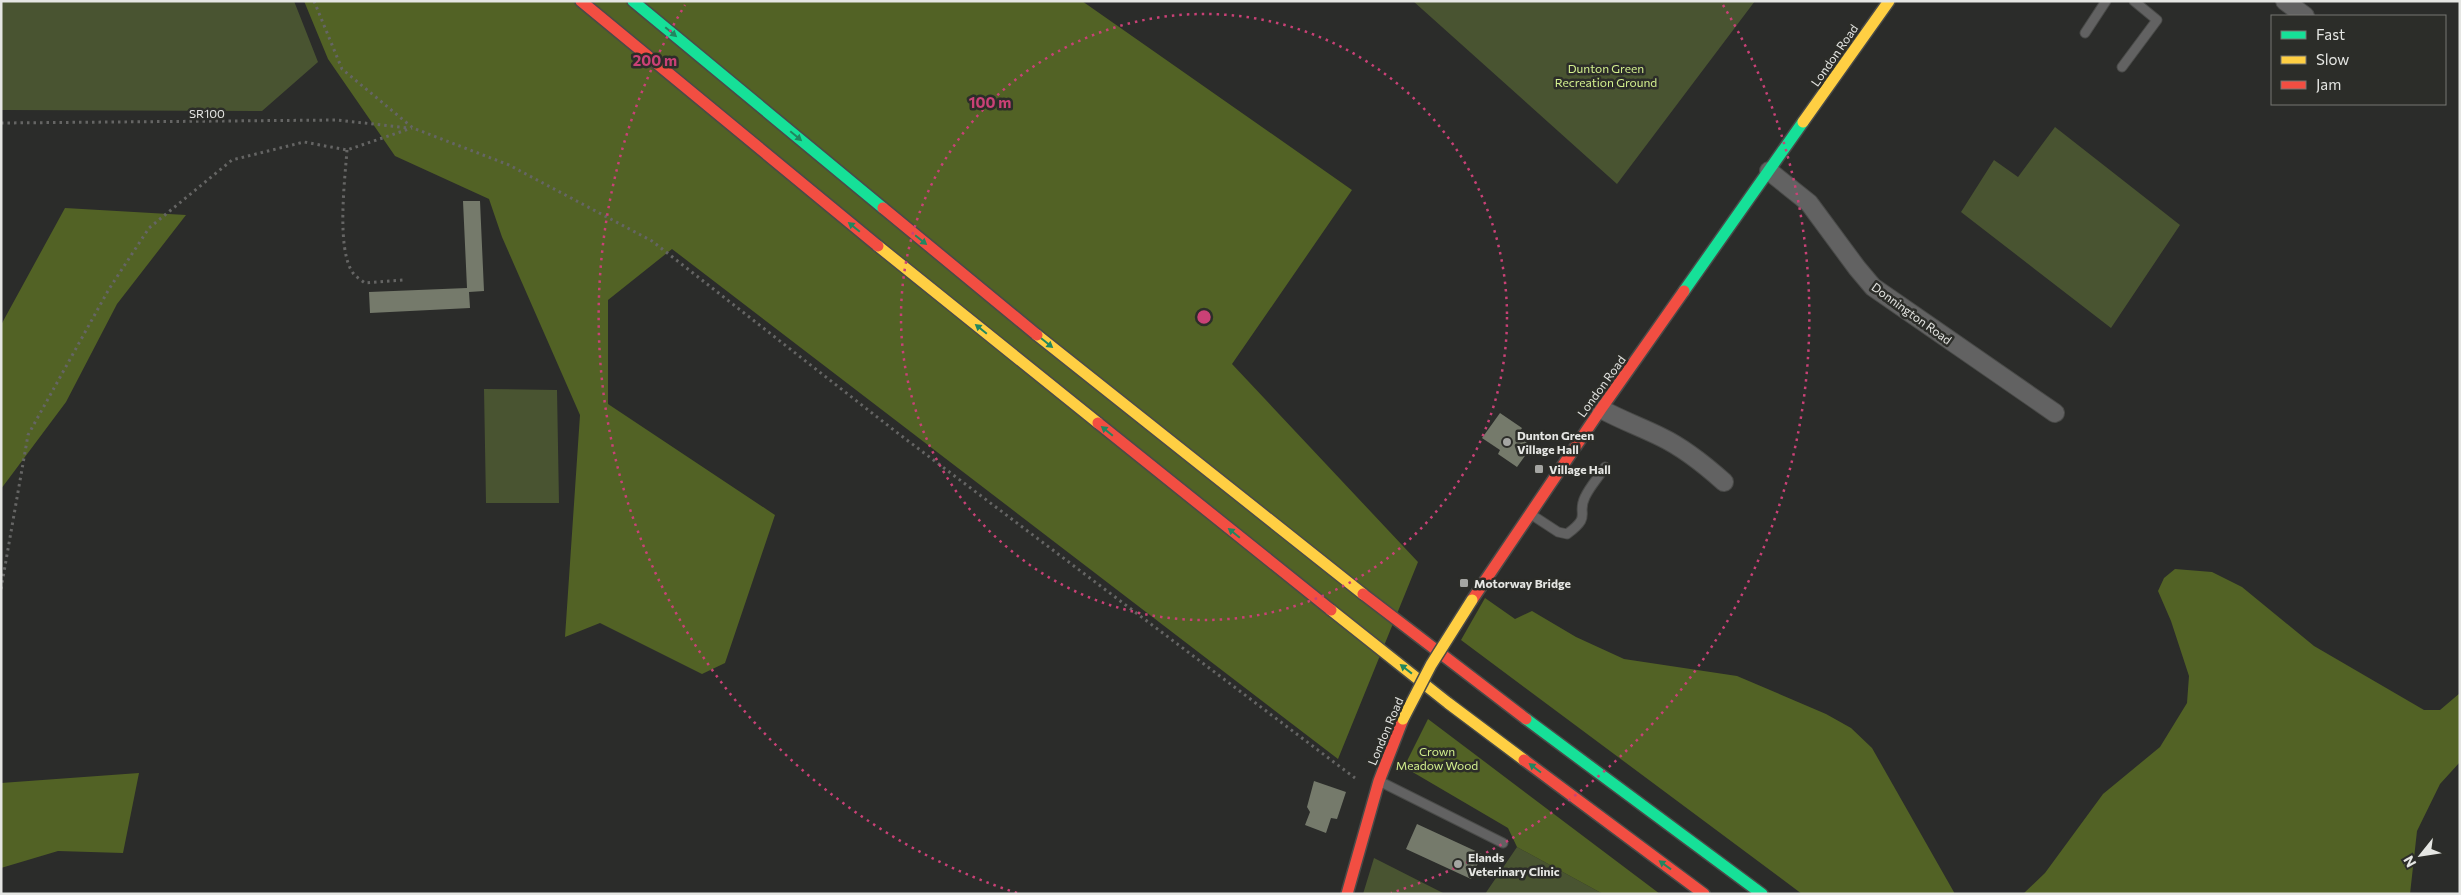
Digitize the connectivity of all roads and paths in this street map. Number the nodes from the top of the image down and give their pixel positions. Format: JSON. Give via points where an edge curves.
{"nodes":[{"id":1,"x":314,"y":1,"type":"edge"},
{"id":2,"x":581,"y":1,"type":"edge"},
{"id":3,"x":633,"y":1,"type":"edge"},
{"id":4,"x":1889,"y":1,"type":"edge"},
{"id":5,"x":2106,"y":1,"type":"edge"},
{"id":6,"x":2134,"y":1,"type":"edge"},
{"id":7,"x":2285,"y":1,"type":"edge"},
{"id":8,"x":2304,"y":15,"type":"edge"},
{"id":9,"x":2085,"y":33,"type":"dead end"},
{"id":10,"x":2122,"y":67,"type":"dead end"},
{"id":11,"x":1,"y":123,"type":"edge"},
{"id":12,"x":413,"y":128,"type":"junction"},
{"id":13,"x":347,"y":150,"type":"junction"},
{"id":14,"x":1769,"y":171,"type":"junction"},
{"id":15,"x":404,"y":280,"type":"dead end"},
{"id":16,"x":1601,"y":409,"type":"junction"},
{"id":17,"x":2055,"y":413,"type":"dead end"},
{"id":18,"x":1605,"y":467,"type":"dead end"},
{"id":19,"x":1724,"y":482,"type":"dead end"},
{"id":20,"x":1530,"y":513,"type":"junction"},
{"id":21,"x":1,"y":589,"type":"edge"},
{"id":22,"x":1379,"y":781,"type":"junction"},
{"id":23,"x":1375,"y":794,"type":"junction"},
{"id":24,"x":1503,"y":842,"type":"dead end"},
{"id":25,"x":1347,"y":894,"type":"edge"},
{"id":26,"x":1704,"y":894,"type":"edge"},
{"id":27,"x":1762,"y":894,"type":"edge"}],
"edges":[{"from":1,"to":12,"type":"path","via":[[342,69]]},
{"from":26,"to":2,"type":"main road","one_way":true,"via":[[1448,703],[852,225]]},
{"from":3,"to":27,"type":"main road","one_way":true,"via":[[1012,315],[1233,492],[1461,670]]},
{"from":4,"to":14,"type":"main road","name":"London Road"},
{"from":5,"to":9,"type":"lane"},
{"from":6,"to":10,"type":"lane","via":[[2157,20]]},
{"from":7,"to":8,"type":"street"},
{"from":11,"to":12,"type":"path","name":"SR100","via":[[337,120]]},
{"from":12,"to":13,"type":"path"},
{"from":12,"to":23,"type":"path","via":[[509,165],[652,242],[894,431]]},
{"from":13,"to":15,"type":"path","via":[[343,220],[345,249],[353,273],[365,283]]},
{"from":13,"to":21,"type":"path","via":[[304,142],[232,160],[149,228],[109,290],[28,435]]},
{"from":14,"to":16,"type":"main road","name":"London Road"},
{"from":14,"to":17,"type":"street","name":"Donnington Road","via":[[1809,203],[1873,287]]},
{"from":16,"to":19,"type":"street","via":[[1662,437],[1701,462]]},
{"from":16,"to":20,"type":"main road","name":"London Road"},
{"from":18,"to":20,"type":"lane","via":[[1584,499],[1584,516],[1578,526],[1567,534],[1558,532]]},
{"from":20,"to":22,"type":"main road","name":"London Road","bridge":true,"via":[[1431,665],[1403,719]]},
{"from":22,"to":23,"type":"main road","name":"London Road"},
{"from":22,"to":24,"type":"lane"},
{"from":23,"to":25,"type":"main road","name":"London Road"}]}
